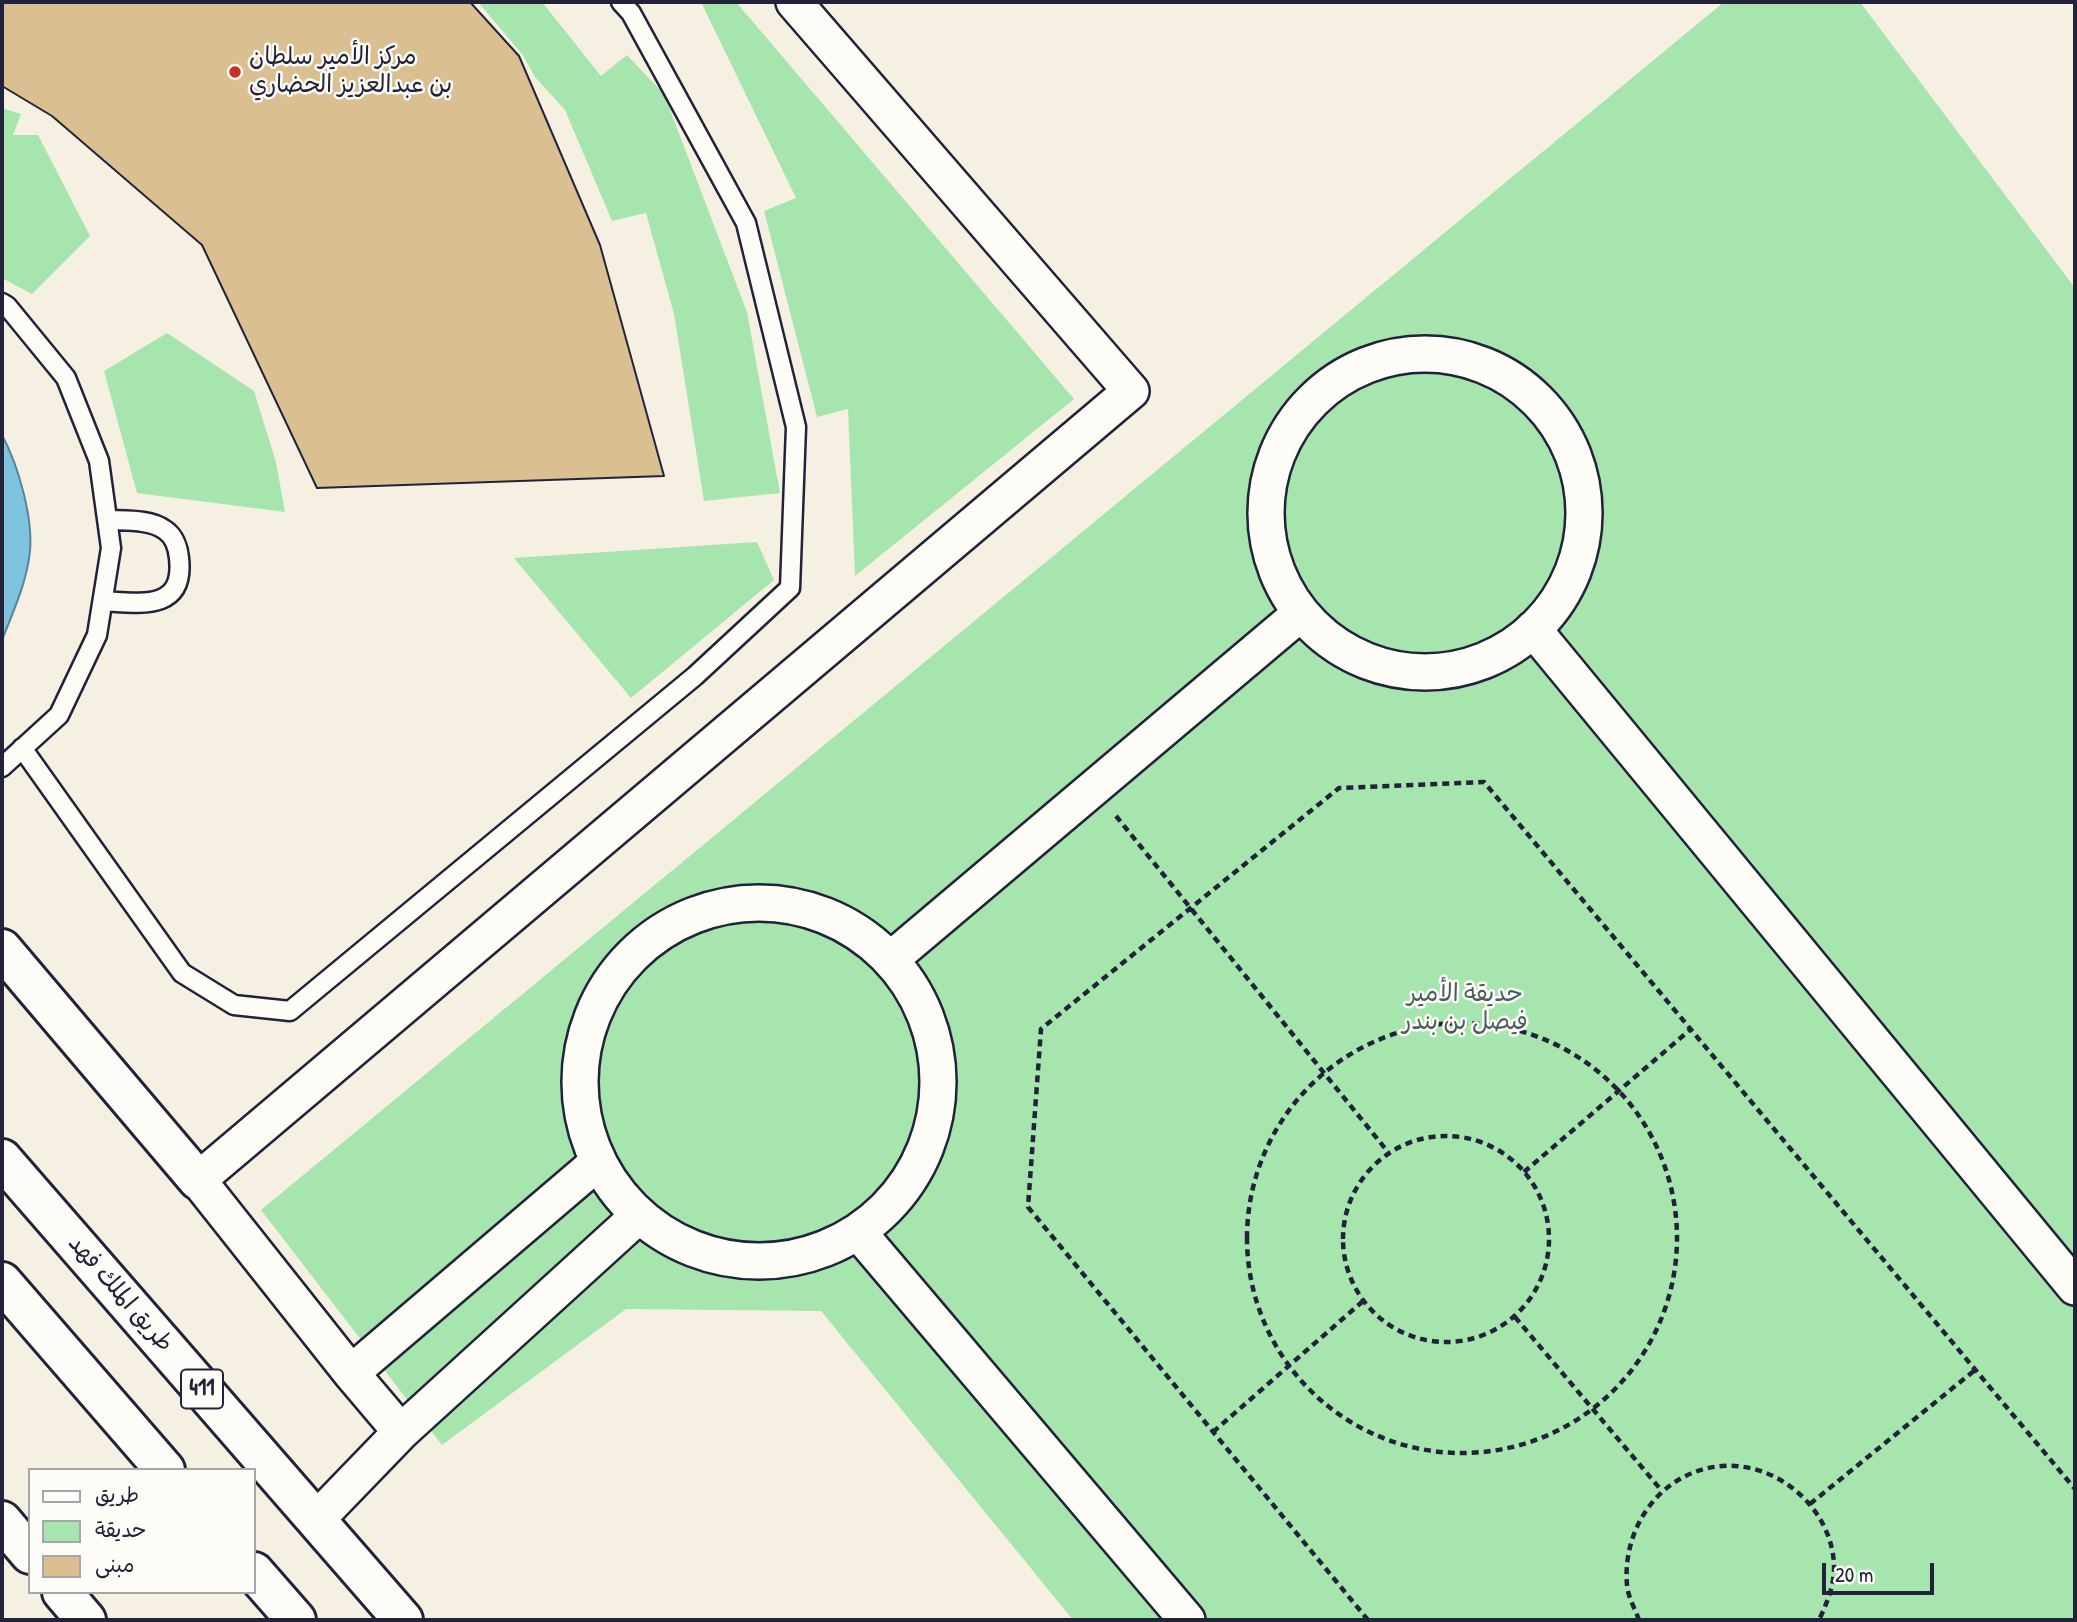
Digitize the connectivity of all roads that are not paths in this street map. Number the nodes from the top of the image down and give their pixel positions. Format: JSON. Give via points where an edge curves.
{"nodes":[{"id":1,"x":621,"y":2,"type":"edge"},
{"id":2,"x":794,"y":2,"type":"edge"},
{"id":3,"x":2,"y":303,"type":"edge"},
{"id":4,"x":107,"y":520,"type":"junction"},
{"id":5,"x":103,"y":601,"type":"junction"},
{"id":6,"x":1301,"y":613,"type":"junction"},
{"id":7,"x":1533,"y":629,"type":"junction"},
{"id":8,"x":22,"y":748,"type":"junction"},
{"id":9,"x":2,"y":766,"type":"edge"},
{"id":10,"x":2,"y":948,"type":"edge"},
{"id":11,"x":890,"y":960,"type":"junction"},
{"id":12,"x":2,"y":1159,"type":"edge"},
{"id":13,"x":597,"y":1163,"type":"junction"},
{"id":14,"x":198,"y":1180,"type":"junction"},
{"id":15,"x":636,"y":1218,"type":"junction"},
{"id":16,"x":859,"y":1233,"type":"junction"},
{"id":17,"x":2,"y":1282,"type":"edge"},
{"id":18,"x":2075,"y":1287,"type":"edge"},
{"id":19,"x":351,"y":1373,"type":"junction"},
{"id":20,"x":401,"y":1432,"type":"junction"},
{"id":21,"x":163,"y":1468,"type":"edge"},
{"id":22,"x":316,"y":1520,"type":"junction"},
{"id":23,"x":2,"y":1521,"type":"edge"},
{"id":24,"x":28,"y":1552,"type":"edge"},
{"id":25,"x":256,"y":1574,"type":"edge"},
{"id":26,"x":64,"y":1594,"type":"edge"},
{"id":27,"x":86,"y":1620,"type":"edge"},
{"id":28,"x":296,"y":1620,"type":"edge"},
{"id":29,"x":403,"y":1620,"type":"edge"},
{"id":30,"x":1187,"y":1620,"type":"edge"}],
"edges":[{"from":1,"to":8,"type":"lane","via":[[746,223],[796,427],[790,588],[695,677],[290,1011],[234,1005],[182,973]]},
{"from":2,"to":14,"type":"street","via":[[1131,391]]},
{"from":3,"to":4,"type":"lane","via":[[66,378],[99,461]]},
{"from":4,"to":5,"type":"lane","via":[[111,548]]},
{"from":4,"to":5,"type":"lane","via":[[167,530],[177,547],[180,568],[176,586],[165,599],[146,604]]},
{"from":5,"to":8,"type":"lane","via":[[97,635],[59,715]]},
{"from":6,"to":7,"type":"street","via":[[1315,631],[1359,660],[1410,673],[1462,670],[1510,649]]},
{"from":6,"to":7,"type":"street","via":[[1283,589],[1266,540],[1265,488],[1282,439],[1315,396],[1359,366],[1411,353],[1465,358],[1514,379],[1552,416],[1578,463],[1586,516],[1576,568],[1550,614]]},
{"from":6,"to":11,"type":"street"},
{"from":7,"to":18,"type":"street"},
{"from":8,"to":9,"type":"lane"},
{"from":10,"to":14,"type":"main road"},
{"from":11,"to":13,"type":"street","via":[[862,933],[810,908],[752,901],[695,913],[644,942],[604,987],[581,1044],[579,1105]]},
{"from":11,"to":16,"type":"street","via":[[904,974],[931,1025],[940,1082],[930,1139],[903,1191]]},
{"from":12,"to":22,"type":"main road","name":"طريق الملك فهد","number":"411"},
{"from":13,"to":15,"type":"street"},
{"from":13,"to":19,"type":"street"},
{"from":14,"to":19,"type":"street"},
{"from":15,"to":16,"type":"street","via":[[684,1246],[744,1261],[805,1256]]},
{"from":15,"to":20,"type":"street"},
{"from":16,"to":30,"type":"street"},
{"from":17,"to":21,"type":"main road"},
{"from":19,"to":20,"type":"street"},
{"from":20,"to":22,"type":"street"},
{"from":22,"to":29,"type":"main road","name":"طريق الملك فهد","number":"411"},
{"from":23,"to":24,"type":"main road"},
{"from":25,"to":28,"type":"main road"},
{"from":26,"to":27,"type":"main road"}]}
